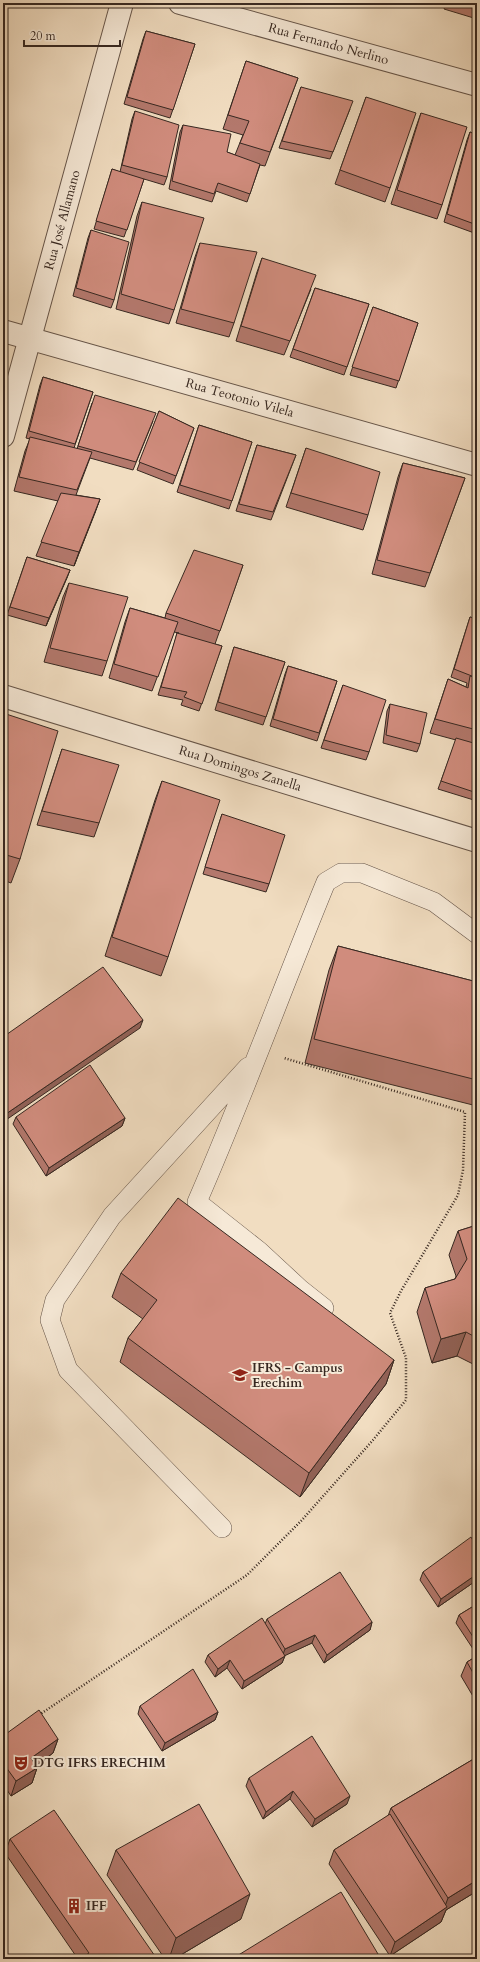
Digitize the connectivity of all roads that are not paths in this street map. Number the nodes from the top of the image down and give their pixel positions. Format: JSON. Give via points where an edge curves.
{"nodes":[{"id":1,"x":122,"y":3,"type":"edge"},
{"id":2,"x":180,"y":3,"type":"edge"},
{"id":3,"x":477,"y":85,"type":"edge"},
{"id":4,"x":3,"y":331,"type":"edge"},
{"id":5,"x":30,"y":340,"type":"junction"},
{"id":6,"x":3,"y":436,"type":"edge"},
{"id":7,"x":477,"y":466,"type":"edge"},
{"id":8,"x":3,"y":696,"type":"edge"},
{"id":9,"x":477,"y":841,"type":"edge"},
{"id":10,"x":477,"y":934,"type":"edge"},
{"id":11,"x":256,"y":1055,"type":"junction"},
{"id":12,"x":336,"y":1317,"type":"edge"},
{"id":13,"x":222,"y":1528,"type":"dead end"}],
"edges":[{"from":1,"to":5,"type":"street","name":"Rua José Allamano"},
{"from":2,"to":3,"type":"street","name":"Rua Fernando Nerlino"},
{"from":4,"to":5,"type":"street","name":"Rua Teotonio Vilela"},
{"from":5,"to":6,"type":"street","name":"Rua José Allamano"},
{"from":5,"to":7,"type":"street","name":"Rua Teotonio Vilela"},
{"from":8,"to":9,"type":"street","name":"Rua Domingos Zanella"},
{"from":10,"to":11,"type":"lane","via":[[434,902],[362,873],[341,873],[326,882]]},
{"from":11,"to":12,"type":"lane","via":[[197,1202]]},
{"from":11,"to":13,"type":"lane","via":[[112,1216],[54,1300],[50,1320],[68,1370]]}]}
